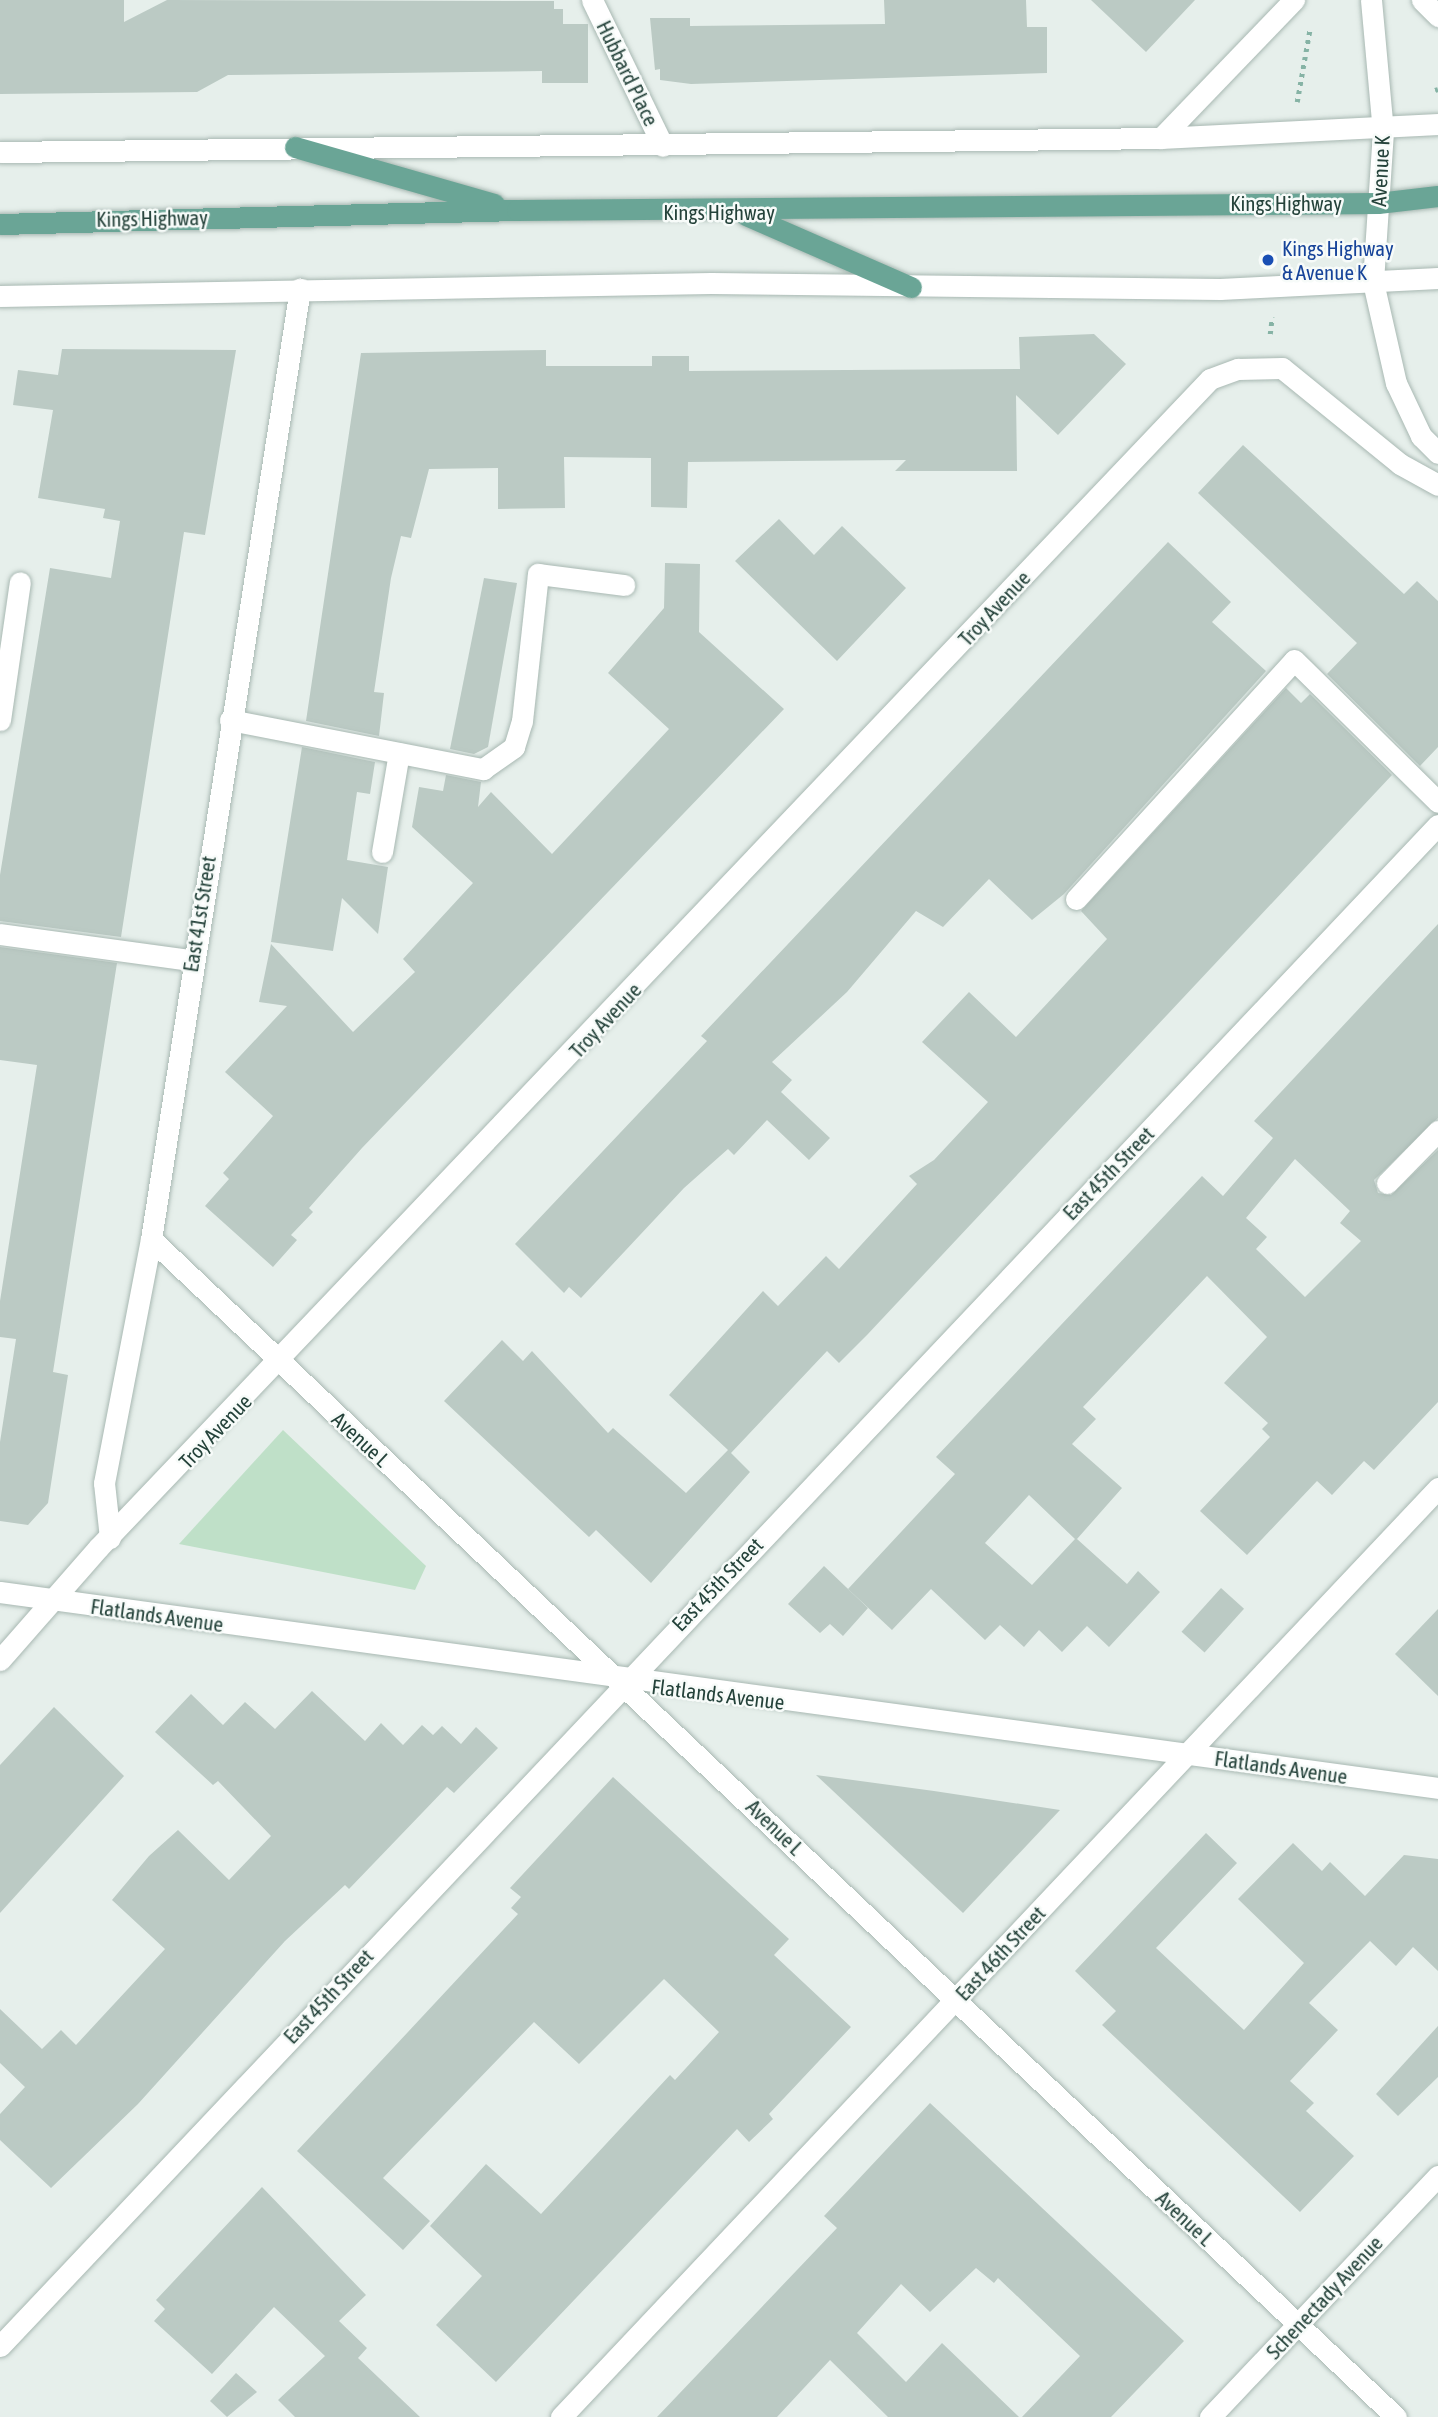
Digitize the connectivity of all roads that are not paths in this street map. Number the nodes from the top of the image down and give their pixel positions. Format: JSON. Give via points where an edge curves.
{"nodes":[{"id":1,"x":592,"y":0,"type":"edge"},
{"id":2,"x":1294,"y":0,"type":"edge"},
{"id":3,"x":1371,"y":0,"type":"edge"},
{"id":4,"x":1422,"y":0,"type":"edge"},
{"id":5,"x":1438,"y":16,"type":"edge"},
{"id":6,"x":1438,"y":124,"type":"edge"},
{"id":7,"x":1383,"y":131,"type":"junction"},
{"id":8,"x":1160,"y":138,"type":"junction"},
{"id":9,"x":663,"y":146,"type":"junction"},
{"id":10,"x":295,"y":147,"type":"junction"},
{"id":11,"x":0,"y":152,"type":"edge"},
{"id":12,"x":1438,"y":196,"type":"edge"},
{"id":13,"x":1378,"y":203,"type":"junction"},
{"id":14,"x":517,"y":210,"type":"junction"},
{"id":15,"x":741,"y":213,"type":"junction"},
{"id":16,"x":0,"y":223,"type":"edge"},
{"id":17,"x":1438,"y":278,"type":"edge"},
{"id":18,"x":1373,"y":282,"type":"junction"},
{"id":19,"x":911,"y":286,"type":"junction"},
{"id":20,"x":300,"y":289,"type":"junction"},
{"id":21,"x":0,"y":296,"type":"edge"},
{"id":22,"x":1438,"y":453,"type":"edge"},
{"id":23,"x":1438,"y":485,"type":"edge"},
{"id":24,"x":20,"y":582,"type":"dead end"},
{"id":25,"x":624,"y":585,"type":"dead end"},
{"id":26,"x":0,"y":720,"type":"edge"},
{"id":27,"x":230,"y":720,"type":"junction"},
{"id":28,"x":399,"y":752,"type":"junction"},
{"id":29,"x":1438,"y":802,"type":"edge"},
{"id":30,"x":1438,"y":825,"type":"edge"},
{"id":31,"x":382,"y":852,"type":"dead end"},
{"id":32,"x":1076,"y":898,"type":"dead end"},
{"id":33,"x":0,"y":934,"type":"edge"},
{"id":34,"x":191,"y":960,"type":"junction"},
{"id":35,"x":1438,"y":1131,"type":"edge"},
{"id":36,"x":1387,"y":1183,"type":"dead end"},
{"id":37,"x":151,"y":1239,"type":"junction"},
{"id":38,"x":280,"y":1364,"type":"junction"},
{"id":39,"x":1438,"y":1488,"type":"edge"},
{"id":40,"x":110,"y":1538,"type":"junction"},
{"id":41,"x":0,"y":1592,"type":"edge"},
{"id":42,"x":57,"y":1600,"type":"junction"},
{"id":43,"x":0,"y":1661,"type":"edge"},
{"id":44,"x":623,"y":1681,"type":"junction"},
{"id":45,"x":1187,"y":1754,"type":"junction"},
{"id":46,"x":1438,"y":1788,"type":"edge"},
{"id":47,"x":955,"y":2000,"type":"junction"},
{"id":48,"x":1438,"y":2176,"type":"edge"},
{"id":49,"x":1298,"y":2324,"type":"junction"},
{"id":50,"x":0,"y":2346,"type":"edge"},
{"id":51,"x":561,"y":2417,"type":"edge"},
{"id":52,"x":1210,"y":2417,"type":"edge"},
{"id":53,"x":1396,"y":2417,"type":"edge"}],
"edges":[{"from":1,"to":9,"type":"street","name":"Hubbard Place"},
{"from":2,"to":8,"type":"street"},
{"from":3,"to":7,"type":"street","name":"Avenue K"},
{"from":4,"to":5,"type":"street"},
{"from":6,"to":7,"type":"street"},
{"from":7,"to":8,"type":"street"},
{"from":7,"to":13,"type":"street","name":"Avenue K"},
{"from":8,"to":9,"type":"street"},
{"from":9,"to":10,"type":"street"},
{"from":10,"to":11,"type":"street"},
{"from":10,"to":14,"type":"main road"},
{"from":12,"to":13,"type":"main road","name":"Kings Highway"},
{"from":13,"to":15,"type":"main road","name":"Kings Highway"},
{"from":13,"to":18,"type":"street","name":"Avenue K"},
{"from":14,"to":15,"type":"main road","name":"Kings Highway"},
{"from":14,"to":16,"type":"main road","name":"Kings Highway"},
{"from":15,"to":19,"type":"main road"},
{"from":17,"to":18,"type":"street"},
{"from":18,"to":19,"type":"street","via":[[1220,289]]},
{"from":18,"to":22,"type":"street","name":"Avenue K","via":[[1396,383],[1421,436]]},
{"from":19,"to":20,"type":"street"},
{"from":20,"to":21,"type":"street"},
{"from":20,"to":27,"type":"street","name":"East 41st Street"},
{"from":23,"to":38,"type":"street","name":"Troy Avenue","via":[[1400,464],[1282,368],[1238,369],[1210,379]]},
{"from":24,"to":26,"type":"street"},
{"from":25,"to":28,"type":"street","via":[[538,575],[522,721],[501,761],[484,769]]},
{"from":27,"to":28,"type":"street"},
{"from":27,"to":34,"type":"street","name":"East 41st Street"},
{"from":28,"to":31,"type":"street"},
{"from":29,"to":32,"type":"street","via":[[1294,660]]},
{"from":30,"to":44,"type":"street","name":"East 45th Street"},
{"from":33,"to":34,"type":"street"},
{"from":34,"to":37,"type":"street","name":"East 41st Street"},
{"from":35,"to":36,"type":"street"},
{"from":37,"to":38,"type":"street","name":"Avenue L"},
{"from":37,"to":40,"type":"street","name":"East 41st Street","via":[[104,1483]]},
{"from":38,"to":40,"type":"street","name":"Troy Avenue"},
{"from":38,"to":44,"type":"street","name":"Avenue L"},
{"from":39,"to":45,"type":"street","name":"East 46th Street"},
{"from":40,"to":42,"type":"street","name":"Troy Avenue"},
{"from":41,"to":42,"type":"street","name":"Flatlands Avenue"},
{"from":42,"to":43,"type":"street","name":"Troy Avenue"},
{"from":42,"to":44,"type":"street","name":"Flatlands Avenue"},
{"from":44,"to":45,"type":"street","name":"Flatlands Avenue"},
{"from":44,"to":47,"type":"street","name":"Avenue L"},
{"from":44,"to":50,"type":"street","name":"East 45th Street"},
{"from":45,"to":46,"type":"street","name":"Flatlands Avenue"},
{"from":45,"to":47,"type":"street","name":"East 46th Street"},
{"from":47,"to":49,"type":"street","name":"Avenue L"},
{"from":47,"to":51,"type":"street","name":"East 46th Street"},
{"from":48,"to":49,"type":"street","name":"Schenectady Avenue"},
{"from":49,"to":52,"type":"street","name":"Schenectady Avenue"},
{"from":49,"to":53,"type":"street","name":"Avenue L"}]}
